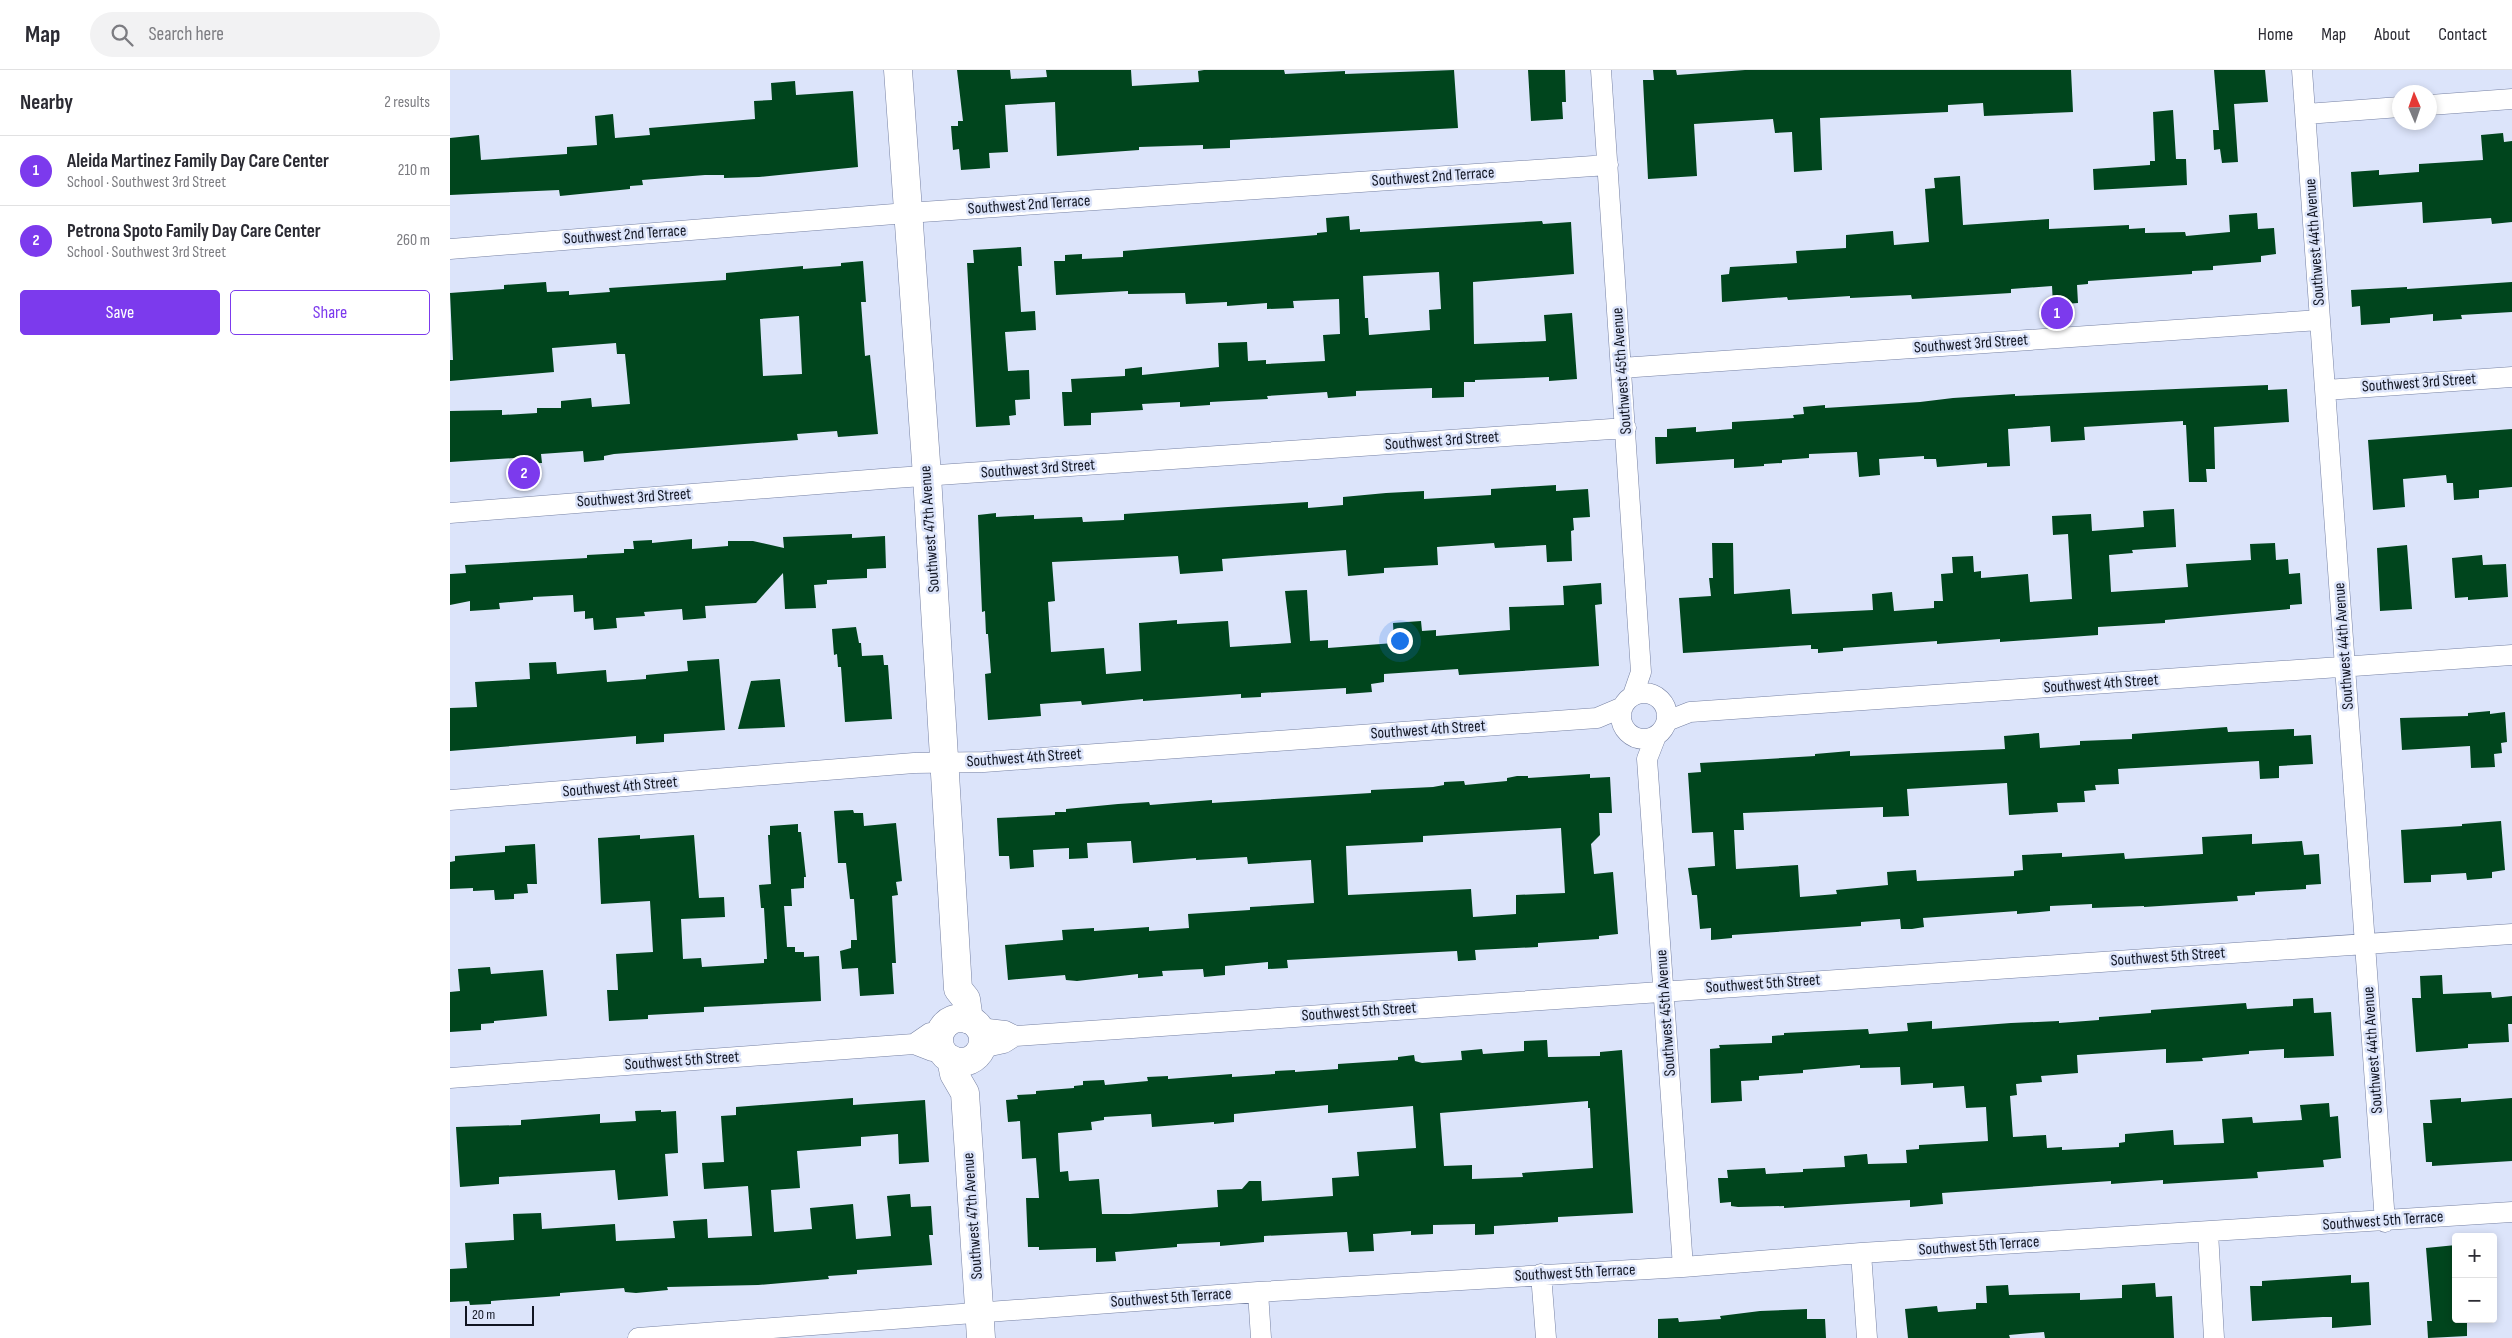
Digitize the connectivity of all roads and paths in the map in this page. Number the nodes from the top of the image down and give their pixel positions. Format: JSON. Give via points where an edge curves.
{"nodes":[{"id":1,"x":898,"y":70,"type":"edge"},
{"id":2,"x":1601,"y":70,"type":"edge"},
{"id":3,"x":2302,"y":70,"type":"edge"},
{"id":4,"x":2512,"y":99,"type":"edge"},
{"id":5,"x":2437,"y":104,"type":"edge"},
{"id":6,"x":2392,"y":108,"type":"edge"},
{"id":7,"x":2306,"y":114,"type":"junction"},
{"id":8,"x":1608,"y":165,"type":"junction"},
{"id":9,"x":907,"y":213,"type":"junction"},
{"id":10,"x":450,"y":249,"type":"edge"},
{"id":11,"x":2320,"y":320,"type":"junction"},
{"id":12,"x":1621,"y":368,"type":"junction"},
{"id":13,"x":2512,"y":377,"type":"edge"},
{"id":14,"x":2326,"y":390,"type":"junction"},
{"id":15,"x":1626,"y":428,"type":"junction"},
{"id":16,"x":927,"y":476,"type":"junction"},
{"id":17,"x":450,"y":513,"type":"edge"},
{"id":18,"x":2512,"y":655,"type":"edge"},
{"id":19,"x":2345,"y":667,"type":"junction"},
{"id":20,"x":1649,"y":710,"type":"junction"},
{"id":21,"x":1597,"y":718,"type":"junction"},
{"id":22,"x":1629,"y":733,"type":"junction"},
{"id":23,"x":1647,"y":759,"type":"junction"},
{"id":24,"x":944,"y":763,"type":"junction"},
{"id":25,"x":450,"y":800,"type":"edge"},
{"id":26,"x":2512,"y":934,"type":"edge"},
{"id":27,"x":2365,"y":944,"type":"junction"},
{"id":28,"x":1664,"y":990,"type":"junction"},
{"id":29,"x":960,"y":1040,"type":"junction"},
{"id":30,"x":450,"y":1078,"type":"edge"},
{"id":31,"x":2512,"y":1212,"type":"edge"},
{"id":32,"x":2385,"y":1222,"type":"junction"},
{"id":33,"x":2208,"y":1232,"type":"junction"},
{"id":34,"x":1861,"y":1253,"type":"junction"},
{"id":35,"x":1683,"y":1267,"type":"junction"},
{"id":36,"x":1541,"y":1274,"type":"junction"},
{"id":37,"x":1258,"y":1292,"type":"junction"},
{"id":38,"x":980,"y":1325,"type":"edge"},
{"id":39,"x":638,"y":1338,"type":"edge"},
{"id":40,"x":1261,"y":1338,"type":"edge"},
{"id":41,"x":1546,"y":1338,"type":"edge"},
{"id":42,"x":1867,"y":1338,"type":"edge"},
{"id":43,"x":2214,"y":1338,"type":"edge"}],
"edges":[{"from":1,"to":9,"type":"street","name":"Southwest 47th Avenue"},
{"from":2,"to":8,"type":"street","name":"Southwest 45th Avenue"},
{"from":3,"to":7,"type":"street","name":"Southwest 44th Avenue"},
{"from":4,"to":5,"type":"street"},
{"from":6,"to":7,"type":"street"},
{"from":7,"to":11,"type":"street","name":"Southwest 44th Avenue"},
{"from":8,"to":9,"type":"street","name":"Southwest 2nd Terrace"},
{"from":8,"to":12,"type":"street","name":"Southwest 45th Avenue"},
{"from":9,"to":10,"type":"street","name":"Southwest 2nd Terrace"},
{"from":9,"to":16,"type":"street","name":"Southwest 47th Avenue"},
{"from":11,"to":12,"type":"street","name":"Southwest 3rd Street"},
{"from":11,"to":14,"type":"street","name":"Southwest 44th Avenue"},
{"from":12,"to":15,"type":"street","name":"Southwest 45th Avenue"},
{"from":13,"to":14,"type":"street","name":"Southwest 3rd Street"},
{"from":14,"to":19,"type":"street","name":"Southwest 44th Avenue"},
{"from":15,"to":16,"type":"street","name":"Southwest 3rd Street"},
{"from":15,"to":20,"type":"street","name":"Southwest 45th Avenue","via":[[1641,672]]},
{"from":16,"to":17,"type":"street","name":"Southwest 3rd Street"},
{"from":16,"to":24,"type":"street","name":"Southwest 47th Avenue"},
{"from":18,"to":19,"type":"street","name":"Southwest 4th Street"},
{"from":19,"to":20,"type":"street","name":"Southwest 4th Street","via":[[1690,712]]},
{"from":19,"to":27,"type":"street","name":"Southwest 44th Avenue"},
{"from":20,"to":21,"type":"street","name":"Southwest 4th Street"},
{"from":20,"to":22,"type":"street","via":[[1621,723]]},
{"from":20,"to":22,"type":"street","via":[[1645,740]]},
{"from":20,"to":23,"type":"street","name":"Southwest 45th Avenue"},
{"from":21,"to":22,"type":"street","name":"Southwest 4th Street"},
{"from":21,"to":24,"type":"street","name":"Southwest 4th Street"},
{"from":22,"to":23,"type":"street","name":"Southwest 45th Avenue"},
{"from":23,"to":28,"type":"street","name":"Southwest 45th Avenue"},
{"from":24,"to":25,"type":"street","name":"Southwest 4th Street"},
{"from":24,"to":29,"type":"street","name":"Southwest 47th Avenue","via":[[958,989],[950,1005]]},
{"from":26,"to":27,"type":"street","name":"Southwest 5th Street"},
{"from":27,"to":28,"type":"street","name":"Southwest 5th Street"},
{"from":27,"to":32,"type":"street","name":"Southwest 44th Avenue"},
{"from":28,"to":29,"type":"street","name":"Southwest 5th Street","via":[[1015,1036],[1004,1043]]},
{"from":28,"to":35,"type":"street","name":"Southwest 45th Avenue"},
{"from":29,"to":30,"type":"street","name":"Southwest 5th Street","via":[[930,1033],[914,1044]]},
{"from":29,"to":38,"type":"street","name":"Southwest 47th Avenue","via":[[971,1078],[965,1093]]},
{"from":31,"to":32,"type":"street","name":"Southwest 5th Terrace"},
{"from":32,"to":33,"type":"street","name":"Southwest 5th Terrace"},
{"from":33,"to":34,"type":"street","name":"Southwest 5th Terrace"},
{"from":33,"to":43,"type":"street"},
{"from":34,"to":35,"type":"street","name":"Southwest 5th Terrace"},
{"from":34,"to":42,"type":"street"},
{"from":35,"to":36,"type":"street","name":"Southwest 5th Terrace"},
{"from":36,"to":37,"type":"street","name":"Southwest 5th Terrace"},
{"from":36,"to":41,"type":"street"},
{"from":37,"to":38,"type":"street","name":"Southwest 5th Terrace"},
{"from":37,"to":40,"type":"street"},
{"from":38,"to":39,"type":"street","name":"Southwest 5th Terrace"}]}
